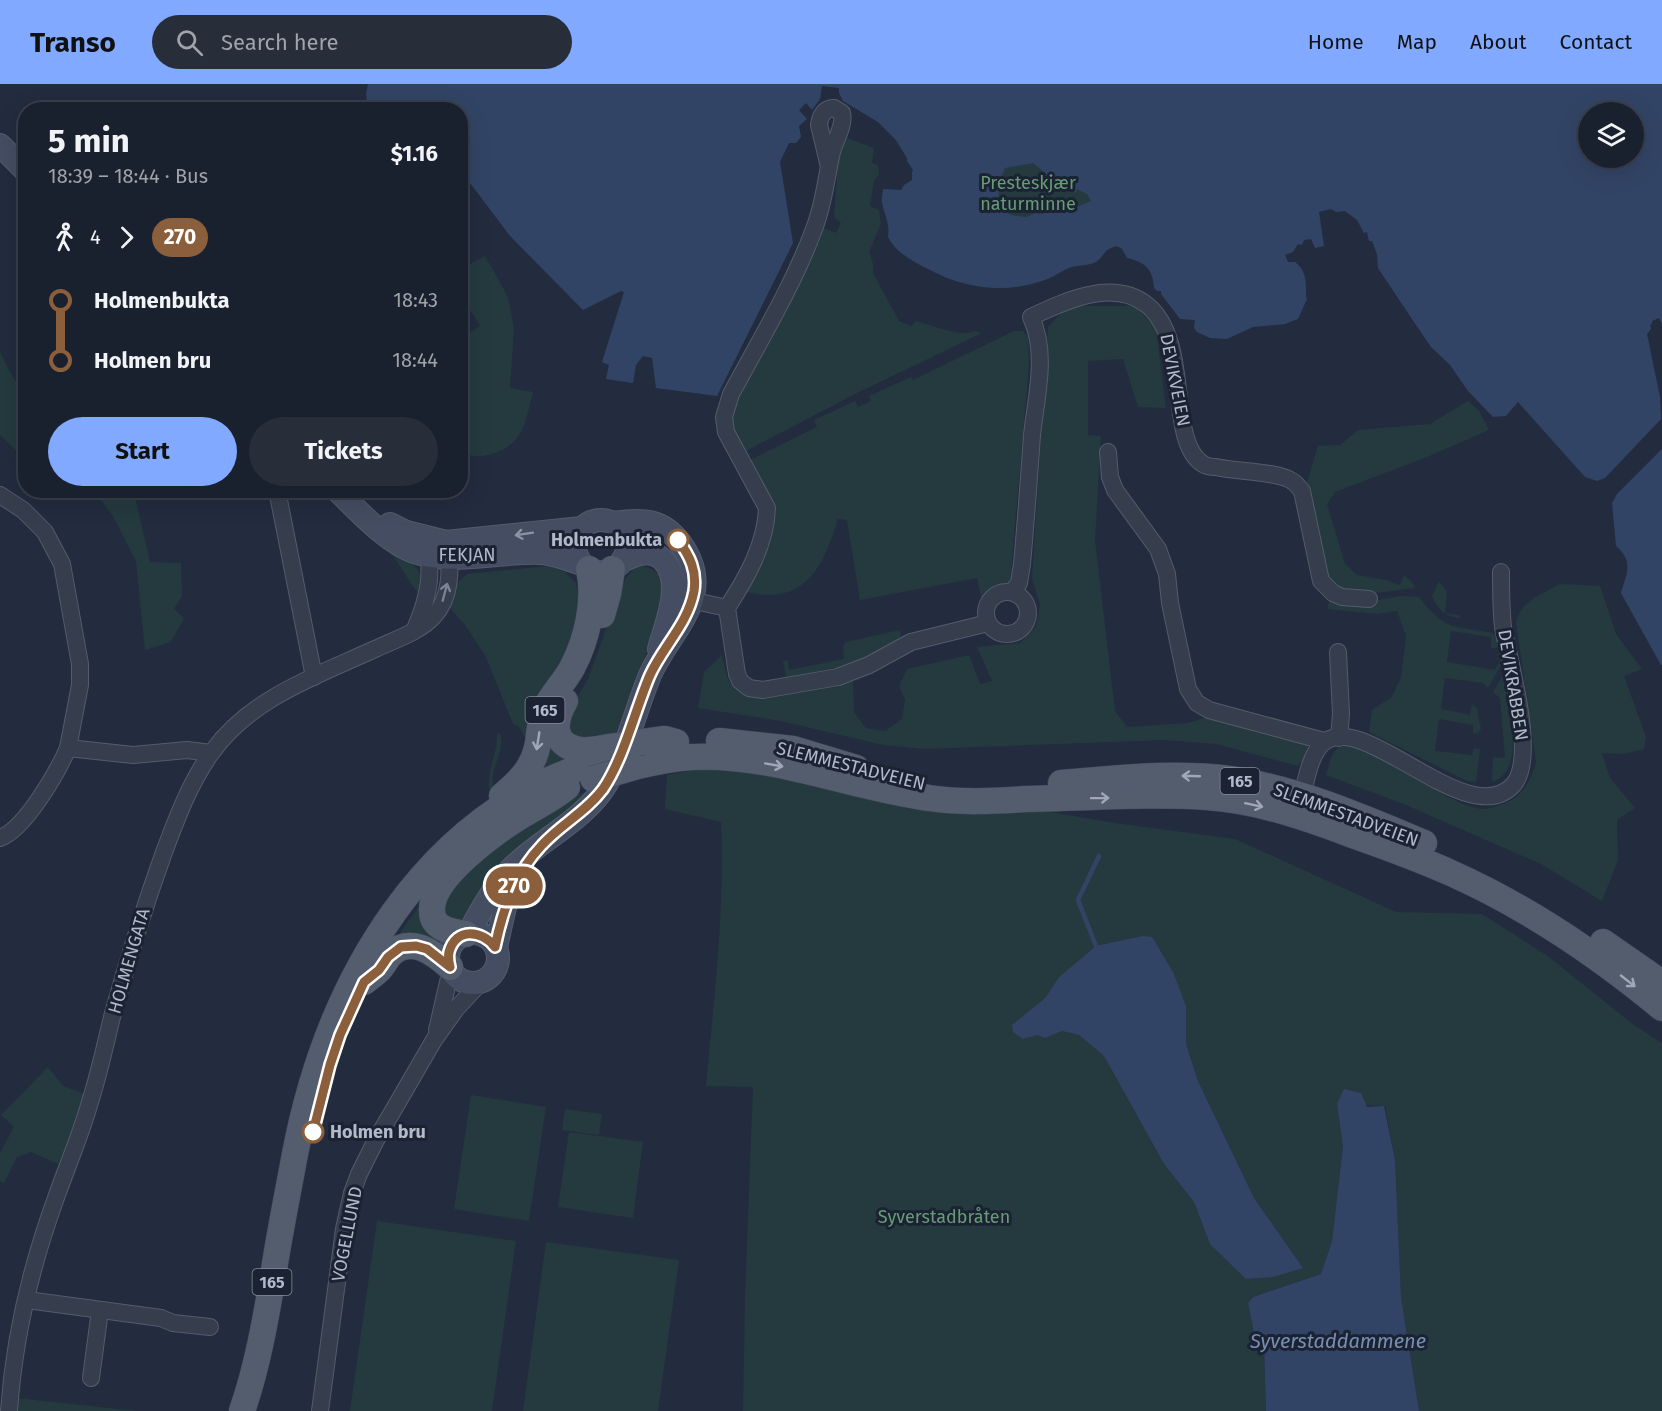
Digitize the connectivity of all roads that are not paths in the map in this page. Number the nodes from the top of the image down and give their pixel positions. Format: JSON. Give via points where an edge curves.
{"nodes":[{"id":1,"x":0,"y":145,"type":"edge"},
{"id":2,"x":18,"y":163,"type":"edge"},
{"id":3,"x":829,"y":167,"type":"dead end"},
{"id":4,"x":1108,"y":452,"type":"dead end"},
{"id":5,"x":0,"y":495,"type":"edge"},
{"id":6,"x":279,"y":498,"type":"edge"},
{"id":7,"x":345,"y":498,"type":"edge"},
{"id":8,"x":355,"y":498,"type":"edge"},
{"id":9,"x":613,"y":523,"type":"junction"},
{"id":10,"x":582,"y":528,"type":"junction"},
{"id":11,"x":441,"y":549,"type":"junction"},
{"id":12,"x":601,"y":566,"type":"junction"},
{"id":13,"x":1501,"y":572,"type":"dead end"},
{"id":14,"x":1012,"y":592,"type":"junction"},
{"id":15,"x":682,"y":598,"type":"junction"},
{"id":16,"x":1369,"y":599,"type":"dead end"},
{"id":17,"x":727,"y":608,"type":"junction"},
{"id":18,"x":988,"y":623,"type":"junction"},
{"id":19,"x":1338,"y":652,"type":"dead end"},
{"id":20,"x":314,"y":677,"type":"junction"},
{"id":21,"x":1332,"y":739,"type":"junction"},
{"id":22,"x":68,"y":748,"type":"junction"},
{"id":23,"x":211,"y":753,"type":"junction"},
{"id":24,"x":639,"y":754,"type":"junction"},
{"id":25,"x":601,"y":762,"type":"junction"},
{"id":26,"x":567,"y":787,"type":"junction"},
{"id":27,"x":1299,"y":806,"type":"junction"},
{"id":28,"x":467,"y":833,"type":"junction"},
{"id":29,"x":0,"y":838,"type":"edge"},
{"id":30,"x":542,"y":844,"type":"junction"},
{"id":31,"x":468,"y":934,"type":"junction"},
{"id":32,"x":495,"y":947,"type":"junction"},
{"id":33,"x":450,"y":968,"type":"junction"},
{"id":34,"x":364,"y":982,"type":"junction"},
{"id":35,"x":481,"y":982,"type":"junction"},
{"id":36,"x":1662,"y":983,"type":"edge"},
{"id":37,"x":1662,"y":1008,"type":"edge"},
{"id":38,"x":434,"y":1040,"type":"junction"},
{"id":39,"x":27,"y":1300,"type":"junction"},
{"id":40,"x":100,"y":1310,"type":"junction"},
{"id":41,"x":210,"y":1327,"type":"dead end"},
{"id":42,"x":91,"y":1378,"type":"dead end"},
{"id":43,"x":9,"y":1411,"type":"edge"},
{"id":44,"x":242,"y":1411,"type":"edge"},
{"id":45,"x":251,"y":1411,"type":"edge"},
{"id":46,"x":320,"y":1411,"type":"edge"}],
"edges":[{"from":1,"to":2,"type":"main road"},
{"from":3,"to":17,"type":"street","via":[[819,213],[800,264],[731,394],[724,417],[726,432],[767,508],[763,534],[745,581]]},
{"from":4,"to":21,"type":"street","name":"DEVIKRABBEN","via":[[1114,490],[1158,549],[1167,574],[1188,689],[1197,703],[1209,710]]},
{"from":5,"to":22,"type":"street","via":[[23,510],[45,532],[62,564],[80,664]]},
{"from":6,"to":20,"type":"street"},
{"from":7,"to":11,"type":"main road","name":"FEKJAN","via":[[386,535],[420,554]]},
{"from":8,"to":11,"type":"main road","name":"FEKJAN","via":[[391,524]]},
{"from":9,"to":10,"type":"main road","via":[[597,520]]},
{"from":9,"to":12,"type":"main road","via":[[624,535],[626,553]]},
{"from":9,"to":15,"type":"main road","via":[[643,520],[673,534],[693,566],[694,589]]},
{"from":10,"to":11,"type":"main road","name":"FEKJAN","one_way":true},
{"from":10,"to":12,"type":"main road","via":[[575,542],[577,557]]},
{"from":11,"to":12,"type":"main road","name":"FEKJAN","via":[[466,559],[543,553]]},
{"from":11,"to":20,"type":"street","name":"HOLMENGATA","via":[[414,630]]},
{"from":12,"to":15,"type":"main road","via":[[637,554],[658,556],[672,573]]},
{"from":12,"to":25,"type":"main road","number":"165","via":[[608,594],[585,666],[556,724],[559,738]]},
{"from":12,"to":28,"type":"main road","number":"165","one_way":true,"via":[[592,584],[583,641],[572,668],[544,711],[533,761],[521,780],[486,808]]},
{"from":13,"to":21,"type":"street","name":"DEVIKRABBEN","via":[[1503,625],[1523,741],[1519,775],[1513,785],[1494,796],[1463,792],[1366,743]]},
{"from":14,"to":16,"type":"street","name":"DEVIKVEIEN","via":[[1019,583],[1022,564],[1037,399],[1038,333],[1031,317],[1066,302],[1096,294],[1121,293],[1138,298],[1163,324],[1172,345],[1191,451],[1203,465],[1293,481],[1302,491],[1321,581],[1342,597]]},
{"from":14,"to":18,"type":"street","via":[[992,598],[986,610]]},
{"from":14,"to":18,"type":"street","via":[[1027,606],[1024,627],[1004,634]]},
{"from":15,"to":17,"type":"street"},
{"from":15,"to":30,"type":"main road","via":[[685,619],[656,665],[605,786],[589,805]]},
{"from":17,"to":18,"type":"street","via":[[740,681],[749,688],[763,690],[838,677],[911,642]]},
{"from":19,"to":21,"type":"street","via":[[1341,714]]},
{"from":20,"to":23,"type":"street","name":"HOLMENGATA","via":[[251,711]]},
{"from":21,"to":27,"type":"street","via":[[1313,757]]},
{"from":22,"to":23,"type":"street","via":[[133,755],[187,750]]},
{"from":22,"to":29,"type":"street","via":[[21,823]]},
{"from":23,"to":39,"type":"street","name":"HOLMENGATA","via":[[180,810],[148,897],[90,1103],[42,1239]]},
{"from":24,"to":25,"type":"main road","name":"SLEMMESTADVEIEN","number":"165"},
{"from":24,"to":27,"type":"main road","name":"SLEMMESTADVEIEN","number":"165","one_way":true,"via":[[671,759],[738,760],[932,799],[1171,796]]},
{"from":27,"to":24,"type":"main road","name":"SLEMMESTADVEIEN","number":"165","one_way":true,"via":[[1270,787],[1183,775],[987,788],[939,787],[890,778],[793,749],[732,741],[676,742]]},
{"from":25,"to":26,"type":"main road","name":"SLEMMESTADVEIEN","number":"165"},
{"from":25,"to":28,"type":"main road","name":"SLEMMESTADVEIEN","number":"165","via":[[560,775],[521,794]]},
{"from":26,"to":31,"type":"main road","number":"165","via":[[500,830],[438,889],[431,909],[434,920],[450,931]]},
{"from":26,"to":34,"type":"main road","name":"SLEMMESTADVEIEN","number":"165","via":[[514,811],[455,858],[390,937]]},
{"from":27,"to":36,"type":"main road","name":"SLEMMESTADVEIEN","number":"165","via":[[1416,840],[1492,876],[1600,940]]},
{"from":27,"to":37,"type":"main road","name":"SLEMMESTADVEIEN","number":"165","one_way":true,"via":[[1525,911],[1588,951]]},
{"from":28,"to":44,"type":"main road","name":"SLEMMESTADVEIEN","number":"165","via":[[402,900],[374,941],[336,1012],[313,1077],[295,1151],[262,1337]]},
{"from":30,"to":31,"type":"main road","via":[[497,887]]},
{"from":30,"to":32,"type":"main road","via":[[509,895]]},
{"from":31,"to":32,"type":"main road","via":[[480,934]]},
{"from":31,"to":33,"type":"main road","via":[[455,941],[448,954]]},
{"from":32,"to":35,"type":"main road","via":[[496,967]]},
{"from":33,"to":34,"type":"main road","number":"165","via":[[427,949],[401,947]]},
{"from":33,"to":35,"type":"main road","via":[[469,983]]},
{"from":33,"to":38,"type":"street","name":"VOGELLUND"},
{"from":34,"to":45,"type":"main road","name":"SLEMMESTADVEIEN","number":"165","via":[[340,1035],[322,1092],[272,1340]]},
{"from":35,"to":38,"type":"street","name":"VOGELLUND"},
{"from":38,"to":46,"type":"street","name":"VOGELLUND","via":[[376,1140],[352,1193]]},
{"from":39,"to":40,"type":"street"},
{"from":39,"to":43,"type":"street","name":"HOLMENGATA"},
{"from":40,"to":41,"type":"street"},
{"from":40,"to":42,"type":"street"}]}
